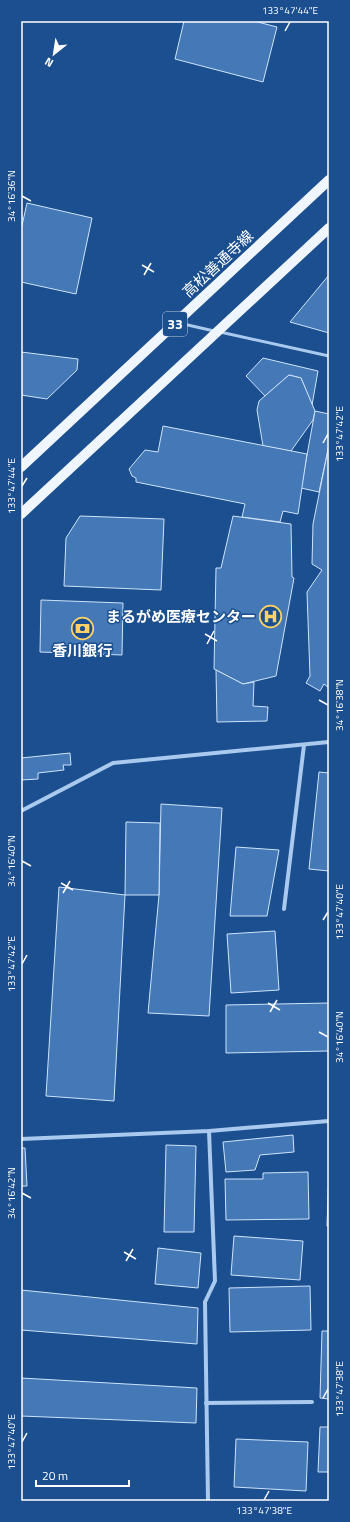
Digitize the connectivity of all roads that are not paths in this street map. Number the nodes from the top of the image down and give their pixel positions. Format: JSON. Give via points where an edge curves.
{"nodes":[{"id":1,"x":329,"y":180,"type":"edge"},
{"id":2,"x":329,"y":228,"type":"edge"},
{"id":3,"x":177,"y":322,"type":"junction"},
{"id":4,"x":218,"y":332,"type":"junction"},
{"id":5,"x":329,"y":356,"type":"edge"},
{"id":6,"x":21,"y":467,"type":"edge"},
{"id":7,"x":21,"y":514,"type":"edge"},
{"id":8,"x":329,"y":742,"type":"edge"},
{"id":9,"x":304,"y":745,"type":"junction"},
{"id":10,"x":21,"y":811,"type":"edge"},
{"id":11,"x":284,"y":909,"type":"dead end"},
{"id":12,"x":329,"y":1121,"type":"edge"},
{"id":13,"x":209,"y":1131,"type":"junction"},
{"id":14,"x":21,"y":1139,"type":"edge"},
{"id":15,"x":312,"y":1402,"type":"dead end"},
{"id":16,"x":206,"y":1403,"type":"junction"},
{"id":17,"x":208,"y":1501,"type":"edge"}],
"edges":[{"from":1,"to":3,"type":"main road","name":"高松善通寺線","number":"33"},
{"from":2,"to":4,"type":"main road","number":"33"},
{"from":3,"to":4,"type":"lane"},
{"from":3,"to":6,"type":"main road","name":"高松善通寺線","number":"33"},
{"from":4,"to":5,"type":"lane"},
{"from":4,"to":7,"type":"main road","number":"33"},
{"from":8,"to":9,"type":"street"},
{"from":9,"to":10,"type":"street","via":[[113,763]]},
{"from":9,"to":11,"type":"street"},
{"from":12,"to":13,"type":"street"},
{"from":13,"to":14,"type":"street"},
{"from":13,"to":16,"type":"street","via":[[215,1281],[205,1302]]},
{"from":15,"to":16,"type":"street"},
{"from":16,"to":17,"type":"street"}]}
